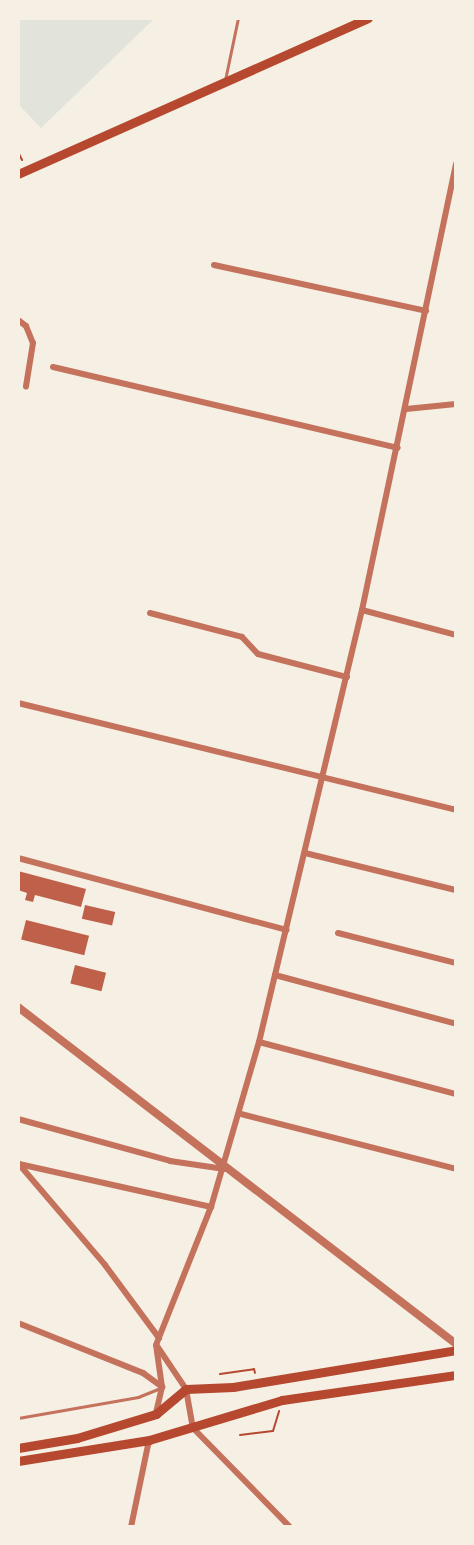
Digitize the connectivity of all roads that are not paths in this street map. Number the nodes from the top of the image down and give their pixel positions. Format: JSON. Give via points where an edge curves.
{"nodes":[{"id":1,"x":238,"y":18,"type":"edge"},
{"id":2,"x":368,"y":18,"type":"edge"},
{"id":3,"x":224,"y":84,"type":"junction"},
{"id":4,"x":456,"y":164,"type":"edge"},
{"id":5,"x":18,"y":174,"type":"edge"},
{"id":6,"x":214,"y":265,"type":"dead end"},
{"id":7,"x":426,"y":311,"type":"junction"},
{"id":8,"x":18,"y":320,"type":"edge"},
{"id":9,"x":53,"y":368,"type":"dead end"},
{"id":10,"x":26,"y":387,"type":"dead end"},
{"id":11,"x":456,"y":404,"type":"edge"},
{"id":12,"x":406,"y":409,"type":"junction"},
{"id":13,"x":398,"y":448,"type":"junction"},
{"id":14,"x":362,"y":610,"type":"junction"},
{"id":15,"x":150,"y":613,"type":"dead end"},
{"id":16,"x":456,"y":635,"type":"edge"},
{"id":17,"x":346,"y":677,"type":"junction"},
{"id":18,"x":18,"y":703,"type":"edge"},
{"id":19,"x":322,"y":778,"type":"junction"},
{"id":20,"x":456,"y":810,"type":"edge"},
{"id":21,"x":305,"y":853,"type":"junction"},
{"id":22,"x":18,"y":858,"type":"edge"},
{"id":23,"x":456,"y":890,"type":"edge"},
{"id":24,"x":287,"y":930,"type":"junction"},
{"id":25,"x":338,"y":933,"type":"dead end"},
{"id":26,"x":456,"y":963,"type":"edge"},
{"id":27,"x":275,"y":975,"type":"junction"},
{"id":28,"x":18,"y":1007,"type":"edge"},
{"id":29,"x":456,"y":1024,"type":"edge"},
{"id":30,"x":259,"y":1042,"type":"junction"},
{"id":31,"x":456,"y":1094,"type":"edge"},
{"id":32,"x":241,"y":1114,"type":"junction"},
{"id":33,"x":18,"y":1119,"type":"edge"},
{"id":34,"x":18,"y":1164,"type":"edge"},
{"id":35,"x":224,"y":1168,"type":"junction"},
{"id":36,"x":456,"y":1169,"type":"edge"},
{"id":37,"x":211,"y":1207,"type":"junction"},
{"id":38,"x":18,"y":1323,"type":"edge"},
{"id":39,"x":456,"y":1344,"type":"edge"},
{"id":40,"x":156,"y":1345,"type":"junction"},
{"id":41,"x":456,"y":1350,"type":"edge"},
{"id":42,"x":456,"y":1375,"type":"edge"},
{"id":43,"x":162,"y":1387,"type":"junction"},
{"id":44,"x":186,"y":1389,"type":"junction"},
{"id":45,"x":156,"y":1414,"type":"junction"},
{"id":46,"x":18,"y":1418,"type":"edge"},
{"id":47,"x":193,"y":1428,"type":"junction"},
{"id":48,"x":149,"y":1440,"type":"junction"},
{"id":49,"x":18,"y":1448,"type":"edge"},
{"id":50,"x":18,"y":1461,"type":"edge"},
{"id":51,"x":131,"y":1527,"type":"edge"},
{"id":52,"x":290,"y":1527,"type":"edge"}],
"edges":[{"from":1,"to":3,"type":"lane"},
{"from":2,"to":3,"type":"main road"},
{"from":3,"to":5,"type":"main road"},
{"from":4,"to":7,"type":"street"},
{"from":6,"to":7,"type":"street"},
{"from":7,"to":12,"type":"street"},
{"from":8,"to":10,"type":"street","via":[[33,344]]},
{"from":9,"to":13,"type":"street"},
{"from":11,"to":12,"type":"street"},
{"from":12,"to":13,"type":"street"},
{"from":13,"to":14,"type":"street"},
{"from":14,"to":16,"type":"street"},
{"from":14,"to":17,"type":"street"},
{"from":15,"to":17,"type":"street","via":[[242,637],[258,654]]},
{"from":17,"to":19,"type":"street"},
{"from":18,"to":19,"type":"street"},
{"from":19,"to":20,"type":"street"},
{"from":19,"to":21,"type":"street"},
{"from":21,"to":23,"type":"street"},
{"from":21,"to":24,"type":"street"},
{"from":22,"to":24,"type":"street"},
{"from":24,"to":27,"type":"street"},
{"from":25,"to":26,"type":"street"},
{"from":27,"to":29,"type":"street"},
{"from":27,"to":30,"type":"street"},
{"from":28,"to":35,"type":"street"},
{"from":30,"to":31,"type":"street"},
{"from":30,"to":32,"type":"street"},
{"from":32,"to":35,"type":"street"},
{"from":32,"to":36,"type":"street"},
{"from":33,"to":35,"type":"street","via":[[170,1161]]},
{"from":34,"to":37,"type":"street"},
{"from":34,"to":40,"type":"street","via":[[160,1335]]},
{"from":35,"to":37,"type":"street"},
{"from":35,"to":39,"type":"street"},
{"from":37,"to":40,"type":"street"},
{"from":38,"to":43,"type":"street","via":[[143,1373]]},
{"from":40,"to":43,"type":"street"},
{"from":40,"to":44,"type":"street"},
{"from":41,"to":44,"type":"main road","via":[[233,1387]]},
{"from":42,"to":47,"type":"main road","via":[[282,1400]]},
{"from":43,"to":45,"type":"street"},
{"from":43,"to":46,"type":"lane","via":[[138,1397]]},
{"from":44,"to":45,"type":"main road"},
{"from":44,"to":47,"type":"street"},
{"from":45,"to":49,"type":"main road","via":[[76,1438]]},
{"from":47,"to":48,"type":"main road"},
{"from":47,"to":52,"type":"street"},
{"from":48,"to":50,"type":"main road"},
{"from":48,"to":51,"type":"street"}]}
